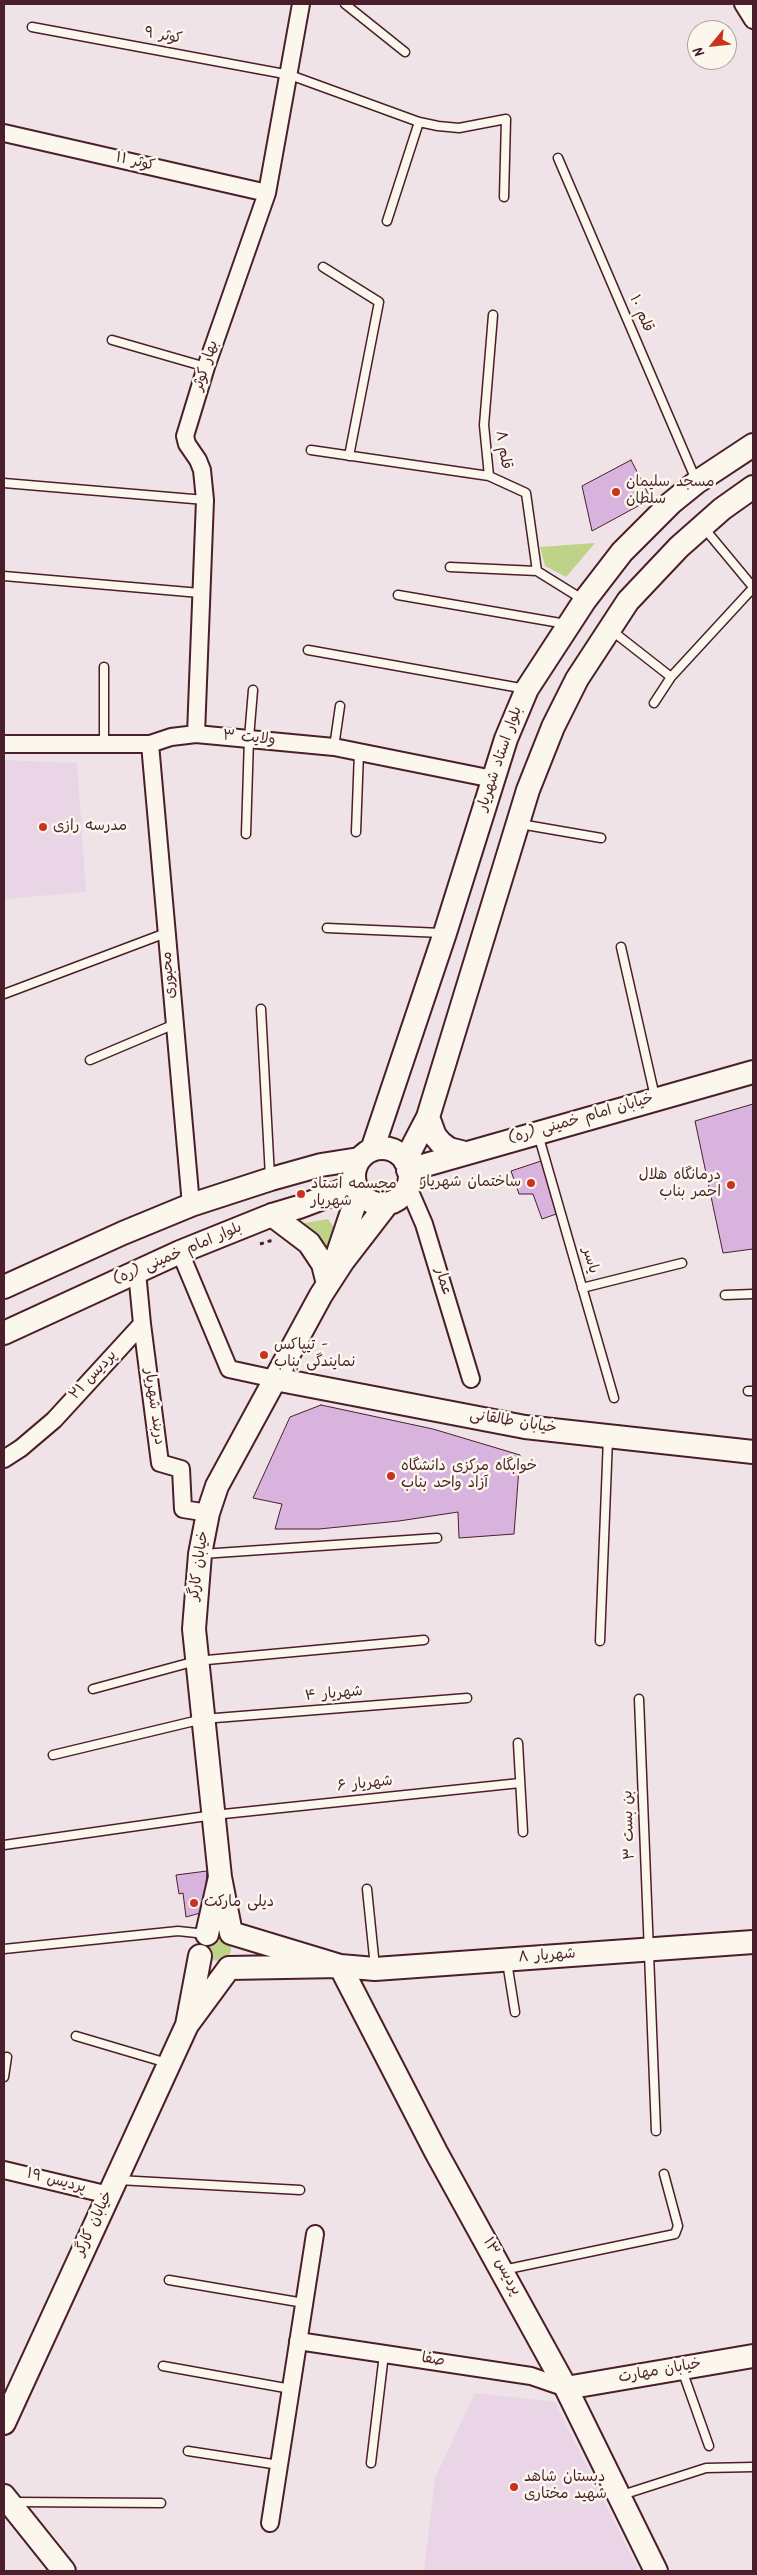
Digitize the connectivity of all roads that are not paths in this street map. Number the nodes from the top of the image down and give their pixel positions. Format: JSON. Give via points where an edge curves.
{"nodes":[{"id":1,"x":302,"y":4,"type":"edge"},
{"id":2,"x":345,"y":4,"type":"edge"},
{"id":3,"x":743,"y":4,"type":"edge"},
{"id":4,"x":753,"y":20,"type":"edge"},
{"id":5,"x":32,"y":27,"type":"dead end"},
{"id":6,"x":406,"y":52,"type":"dead end"},
{"id":7,"x":290,"y":74,"type":"junction"},
{"id":8,"x":419,"y":122,"type":"junction"},
{"id":9,"x":4,"y":133,"type":"edge"},
{"id":10,"x":558,"y":158,"type":"dead end"},
{"id":11,"x":267,"y":193,"type":"junction"},
{"id":12,"x":504,"y":197,"type":"dead end"},
{"id":13,"x":386,"y":221,"type":"dead end"},
{"id":14,"x":323,"y":267,"type":"dead end"},
{"id":15,"x":493,"y":315,"type":"dead end"},
{"id":16,"x":112,"y":340,"type":"dead end"},
{"id":17,"x":206,"y":367,"type":"junction"},
{"id":18,"x":753,"y":444,"type":"edge"},
{"id":19,"x":311,"y":450,"type":"dead end"},
{"id":20,"x":349,"y":456,"type":"junction"},
{"id":21,"x":489,"y":476,"type":"junction"},
{"id":22,"x":697,"y":482,"type":"junction"},
{"id":23,"x":4,"y":483,"type":"edge"},
{"id":24,"x":753,"y":487,"type":"edge"},
{"id":25,"x":205,"y":500,"type":"junction"},
{"id":26,"x":702,"y":526,"type":"junction"},
{"id":27,"x":450,"y":567,"type":"dead end"},
{"id":28,"x":537,"y":571,"type":"junction"},
{"id":29,"x":4,"y":576,"type":"edge"},
{"id":30,"x":753,"y":587,"type":"edge"},
{"id":31,"x":200,"y":593,"type":"junction"},
{"id":32,"x":398,"y":595,"type":"dead end"},
{"id":33,"x":585,"y":600,"type":"junction"},
{"id":34,"x":568,"y":624,"type":"junction"},
{"id":35,"x":610,"y":629,"type":"junction"},
{"id":36,"x":308,"y":650,"type":"dead end"},
{"id":37,"x":104,"y":667,"type":"dead end"},
{"id":38,"x":671,"y":677,"type":"junction"},
{"id":39,"x":527,"y":689,"type":"junction"},
{"id":40,"x":253,"y":690,"type":"dead end"},
{"id":41,"x":654,"y":703,"type":"dead end"},
{"id":42,"x":340,"y":706,"type":"dead end"},
{"id":43,"x":196,"y":734,"type":"junction"},
{"id":44,"x":249,"y":738,"type":"junction"},
{"id":45,"x":4,"y":744,"type":"edge"},
{"id":46,"x":150,"y":744,"type":"junction"},
{"id":47,"x":104,"y":745,"type":"junction"},
{"id":48,"x":334,"y":747,"type":"junction"},
{"id":49,"x":359,"y":751,"type":"junction"},
{"id":50,"x":493,"y":779,"type":"junction"},
{"id":51,"x":528,"y":790,"type":"junction"},
{"id":52,"x":518,"y":823,"type":"junction"},
{"id":53,"x":356,"y":832,"type":"dead end"},
{"id":54,"x":246,"y":834,"type":"dead end"},
{"id":55,"x":601,"y":838,"type":"dead end"},
{"id":56,"x":327,"y":928,"type":"dead end"},
{"id":57,"x":166,"y":933,"type":"junction"},
{"id":58,"x":445,"y":933,"type":"junction"},
{"id":59,"x":621,"y":947,"type":"dead end"},
{"id":60,"x":4,"y":994,"type":"edge"},
{"id":61,"x":261,"y":1009,"type":"dead end"},
{"id":62,"x":175,"y":1024,"type":"junction"},
{"id":63,"x":90,"y":1060,"type":"dead end"},
{"id":64,"x":753,"y":1072,"type":"edge"},
{"id":65,"x":656,"y":1099,"type":"junction"},
{"id":66,"x":428,"y":1117,"type":"junction"},
{"id":67,"x":538,"y":1132,"type":"junction"},
{"id":68,"x":464,"y":1153,"type":"junction"},
{"id":69,"x":366,"y":1154,"type":"junction"},
{"id":70,"x":407,"y":1172,"type":"junction"},
{"id":71,"x":270,"y":1179,"type":"junction"},
{"id":72,"x":357,"y":1188,"type":"junction"},
{"id":73,"x":386,"y":1204,"type":"junction"},
{"id":74,"x":191,"y":1205,"type":"junction"},
{"id":75,"x":272,"y":1215,"type":"junction"},
{"id":76,"x":180,"y":1252,"type":"junction"},
{"id":77,"x":682,"y":1263,"type":"dead end"},
{"id":78,"x":137,"y":1272,"type":"junction"},
{"id":79,"x":328,"y":1284,"type":"junction"},
{"id":80,"x":4,"y":1287,"type":"edge"},
{"id":81,"x":582,"y":1288,"type":"junction"},
{"id":82,"x":753,"y":1294,"type":"edge"},
{"id":83,"x":725,"y":1295,"type":"dead end"},
{"id":84,"x":142,"y":1324,"type":"junction"},
{"id":85,"x":4,"y":1333,"type":"edge"},
{"id":86,"x":275,"y":1379,"type":"junction"},
{"id":87,"x":471,"y":1379,"type":"dead end"},
{"id":88,"x":614,"y":1398,"type":"dead end"},
{"id":89,"x":608,"y":1436,"type":"junction"},
{"id":90,"x":753,"y":1452,"type":"edge"},
{"id":91,"x":4,"y":1459,"type":"edge"},
{"id":92,"x":208,"y":1513,"type":"junction"},
{"id":93,"x":436,"y":1538,"type":"dead end"},
{"id":94,"x":200,"y":1554,"type":"junction"},
{"id":95,"x":424,"y":1640,"type":"dead end"},
{"id":96,"x":600,"y":1641,"type":"dead end"},
{"id":97,"x":196,"y":1661,"type":"junction"},
{"id":98,"x":94,"y":1689,"type":"dead end"},
{"id":99,"x":466,"y":1698,"type":"dead end"},
{"id":100,"x":639,"y":1699,"type":"dead end"},
{"id":101,"x":203,"y":1719,"type":"junction"},
{"id":102,"x":518,"y":1743,"type":"dead end"},
{"id":103,"x":53,"y":1755,"type":"dead end"},
{"id":104,"x":520,"y":1783,"type":"junction"},
{"id":105,"x":214,"y":1815,"type":"junction"},
{"id":106,"x":522,"y":1832,"type":"dead end"},
{"id":107,"x":4,"y":1845,"type":"edge"},
{"id":108,"x":220,"y":1877,"type":"junction"},
{"id":109,"x":367,"y":1889,"type":"dead end"},
{"id":110,"x":230,"y":1933,"type":"junction"},
{"id":111,"x":207,"y":1934,"type":"junction"},
{"id":112,"x":753,"y":1942,"type":"edge"},
{"id":113,"x":4,"y":1949,"type":"edge"},
{"id":114,"x":649,"y":1949,"type":"junction"},
{"id":115,"x":200,"y":1956,"type":"junction"},
{"id":116,"x":507,"y":1960,"type":"junction"},
{"id":117,"x":340,"y":1966,"type":"junction"},
{"id":118,"x":229,"y":1968,"type":"junction"},
{"id":119,"x":375,"y":1969,"type":"junction"},
{"id":120,"x":514,"y":2012,"type":"dead end"},
{"id":121,"x":187,"y":2026,"type":"junction"},
{"id":122,"x":76,"y":2036,"type":"dead end"},
{"id":123,"x":7,"y":2057,"type":"dead end"},
{"id":124,"x":170,"y":2063,"type":"junction"},
{"id":125,"x":4,"y":2078,"type":"edge"},
{"id":126,"x":656,"y":2131,"type":"dead end"},
{"id":127,"x":4,"y":2170,"type":"edge"},
{"id":128,"x":664,"y":2174,"type":"dead end"},
{"id":129,"x":112,"y":2188,"type":"junction"},
{"id":130,"x":300,"y":2190,"type":"dead end"},
{"id":131,"x":315,"y":2234,"type":"dead end"},
{"id":132,"x":503,"y":2270,"type":"junction"},
{"id":133,"x":169,"y":2280,"type":"dead end"},
{"id":134,"x":304,"y":2303,"type":"junction"},
{"id":135,"x":298,"y":2341,"type":"junction"},
{"id":136,"x":384,"y":2354,"type":"junction"},
{"id":137,"x":753,"y":2356,"type":"edge"},
{"id":138,"x":163,"y":2366,"type":"dead end"},
{"id":139,"x":682,"y":2368,"type":"junction"},
{"id":140,"x":291,"y":2388,"type":"junction"},
{"id":141,"x":566,"y":2388,"type":"junction"},
{"id":142,"x":4,"y":2422,"type":"edge"},
{"id":143,"x":709,"y":2446,"type":"dead end"},
{"id":144,"x":188,"y":2451,"type":"dead end"},
{"id":145,"x":372,"y":2463,"type":"dead end"},
{"id":146,"x":279,"y":2465,"type":"junction"},
{"id":147,"x":753,"y":2467,"type":"edge"},
{"id":148,"x":619,"y":2496,"type":"junction"},
{"id":149,"x":6,"y":2499,"type":"edge"},
{"id":150,"x":160,"y":2503,"type":"dead end"},
{"id":151,"x":270,"y":2523,"type":"dead end"},
{"id":152,"x":64,"y":2571,"type":"edge"},
{"id":153,"x":656,"y":2571,"type":"edge"}],
"edges":[{"from":1,"to":7,"type":"street","name":"بهار کوثر"},
{"from":2,"to":6,"type":"lane"},
{"from":3,"to":4,"type":"street"},
{"from":5,"to":7,"type":"lane","name":"کوثر ۹"},
{"from":7,"to":8,"type":"lane","name":"کوثر ۹"},
{"from":7,"to":11,"type":"street","name":"بهار کوثر"},
{"from":8,"to":12,"type":"lane","name":"کوثر ۹","via":[[459,128],[506,119]]},
{"from":8,"to":13,"type":"lane"},
{"from":9,"to":11,"type":"street","name":"کوثر ۱۱"},
{"from":10,"to":22,"type":"lane","name":"قلم ۱۰"},
{"from":11,"to":17,"type":"street","name":"بهار کوثر"},
{"from":14,"to":20,"type":"lane","via":[[379,302]]},
{"from":15,"to":21,"type":"lane","name":"قلم ۸","via":[[484,425]]},
{"from":16,"to":17,"type":"lane"},
{"from":17,"to":25,"type":"street","name":"بهار کوثر","via":[[185,436],[202,470]]},
{"from":18,"to":22,"type":"main road","name":"بلوار استاد شهریار"},
{"from":19,"to":20,"type":"lane"},
{"from":20,"to":21,"type":"lane"},
{"from":21,"to":28,"type":"lane","name":"قلم ۸","via":[[526,493]]},
{"from":22,"to":33,"type":"main road","name":"بلوار استاد شهریار","via":[[622,552]]},
{"from":23,"to":25,"type":"lane"},
{"from":24,"to":26,"type":"main road"},
{"from":25,"to":31,"type":"street","name":"بهار کوثر"},
{"from":26,"to":30,"type":"lane"},
{"from":26,"to":35,"type":"main road","via":[[628,601]]},
{"from":27,"to":28,"type":"lane"},
{"from":28,"to":33,"type":"lane"},
{"from":29,"to":31,"type":"lane"},
{"from":30,"to":38,"type":"lane"},
{"from":31,"to":43,"type":"street","name":"بهار کوثر"},
{"from":32,"to":34,"type":"lane"},
{"from":33,"to":34,"type":"main road","name":"بلوار استاد شهریار"},
{"from":34,"to":39,"type":"main road","name":"بلوار استاد شهریار"},
{"from":35,"to":38,"type":"lane"},
{"from":35,"to":51,"type":"main road","via":[[577,679],[553,727]]},
{"from":36,"to":39,"type":"lane"},
{"from":37,"to":47,"type":"lane"},
{"from":38,"to":41,"type":"lane"},
{"from":39,"to":50,"type":"main road","name":"بلوار استاد شهریار"},
{"from":40,"to":44,"type":"lane"},
{"from":42,"to":48,"type":"lane"},
{"from":43,"to":44,"type":"street","name":"ولایت ۳"},
{"from":43,"to":46,"type":"street","name":"ولایت ۳"},
{"from":44,"to":48,"type":"street","name":"ولایت ۳"},
{"from":44,"to":54,"type":"lane"},
{"from":45,"to":47,"type":"street","name":"ولایت ۳"},
{"from":46,"to":47,"type":"street","name":"ولایت ۳"},
{"from":46,"to":57,"type":"street","name":"محبوری"},
{"from":48,"to":49,"type":"street","name":"ولایت ۳"},
{"from":49,"to":50,"type":"street","name":"ولایت ۳"},
{"from":49,"to":53,"type":"lane"},
{"from":50,"to":51,"type":"main road"},
{"from":50,"to":58,"type":"main road","name":"بلوار استاد شهریار"},
{"from":51,"to":52,"type":"main road"},
{"from":52,"to":55,"type":"lane"},
{"from":52,"to":66,"type":"main road"},
{"from":56,"to":58,"type":"lane"},
{"from":57,"to":60,"type":"lane"},
{"from":57,"to":62,"type":"street","name":"محبوری"},
{"from":58,"to":69,"type":"main road","name":"بلوار استاد شهریار"},
{"from":59,"to":65,"type":"lane"},
{"from":61,"to":71,"type":"lane"},
{"from":62,"to":63,"type":"lane"},
{"from":62,"to":74,"type":"street","name":"محبوری"},
{"from":64,"to":65,"type":"main road","name":"خیابان امام خمینی (ره)"},
{"from":65,"to":67,"type":"main road","name":"خیابان امام خمینی (ره)"},
{"from":66,"to":68,"type":"main road","via":[[441,1143]]},
{"from":66,"to":70,"type":"main road"},
{"from":67,"to":68,"type":"main road","name":"خیابان امام خمینی (ره)"},
{"from":67,"to":81,"type":"lane","name":"یاسر"},
{"from":68,"to":70,"type":"main road","name":"خیابان امام خمینی (ره)"},
{"from":69,"to":70,"type":"main road","via":[[384,1148],[396,1152]]},
{"from":69,"to":71,"type":"main road"},
{"from":69,"to":72,"type":"main road","via":[[354,1171]]},
{"from":70,"to":73,"type":"main road","via":[[399,1199]]},
{"from":70,"to":87,"type":"street","name":"عمار"},
{"from":71,"to":74,"type":"main road"},
{"from":72,"to":73,"type":"main road","via":[[373,1203]]},
{"from":72,"to":75,"type":"main road","name":"بلوار امام خمینی (ره)"},
{"from":72,"to":79,"type":"main road"},
{"from":73,"to":79,"type":"main road"},
{"from":74,"to":80,"type":"main road"},
{"from":75,"to":76,"type":"main road","name":"بلوار امام خمینی (ره)"},
{"from":75,"to":79,"type":"main road","via":[[309,1243],[323,1264]]},
{"from":76,"to":78,"type":"main road","name":"بلوار امام خمینی (ره)"},
{"from":76,"to":86,"type":"street","via":[[229,1369]]},
{"from":77,"to":81,"type":"lane"},
{"from":78,"to":84,"type":"street"},
{"from":78,"to":85,"type":"main road","name":"بلوار امام خمینی (ره)"},
{"from":79,"to":86,"type":"main road","name":"خیابان کارگر"},
{"from":81,"to":88,"type":"lane","name":"یاسر"},
{"from":82,"to":83,"type":"lane"},
{"from":84,"to":91,"type":"street","name":"پردیس ۲۱","via":[[54,1420]]},
{"from":84,"to":92,"type":"street","name":"دربند شهریار","via":[[160,1463],[180,1469],[183,1509]]},
{"from":86,"to":89,"type":"main road","name":"خیابان طالقانی","via":[[525,1427]]},
{"from":86,"to":92,"type":"main road","name":"خیابان کارگر","via":[[217,1486]]},
{"from":89,"to":90,"type":"main road","name":"خیابان طالقانی"},
{"from":89,"to":96,"type":"lane"},
{"from":92,"to":94,"type":"main road","name":"خیابان کارگر"},
{"from":93,"to":94,"type":"lane"},
{"from":94,"to":97,"type":"main road","name":"خیابان کارگر","via":[[194,1608]]},
{"from":95,"to":97,"type":"lane"},
{"from":97,"to":98,"type":"lane"},
{"from":97,"to":101,"type":"main road","name":"خیابان کارگر"},
{"from":99,"to":101,"type":"lane","name":"شهریار ۴"},
{"from":100,"to":114,"type":"lane","name":"بن بست ۳"},
{"from":101,"to":103,"type":"lane","name":"شهریار ۴"},
{"from":101,"to":105,"type":"main road","name":"خیابان کارگر"},
{"from":102,"to":104,"type":"lane"},
{"from":104,"to":105,"type":"lane","name":"شهریار ۶"},
{"from":104,"to":106,"type":"lane"},
{"from":105,"to":107,"type":"lane","name":"شهریار ۶"},
{"from":105,"to":108,"type":"main road","name":"خیابان کارگر"},
{"from":108,"to":110,"type":"main road","name":"خیابان کارگر"},
{"from":108,"to":111,"type":"main road","name":"خیابان کارگر"},
{"from":109,"to":119,"type":"lane"},
{"from":110,"to":111,"type":"main road","via":[[219,1930]]},
{"from":110,"to":117,"type":"main road","name":"شهریار ۸"},
{"from":110,"to":118,"type":"main road","via":[[239,1944],[240,1951]]},
{"from":111,"to":113,"type":"lane","via":[[178,1931]]},
{"from":111,"to":115,"type":"main road","via":[[200,1944]]},
{"from":112,"to":114,"type":"main road","name":"شهریار ۸"},
{"from":114,"to":116,"type":"main road","name":"شهریار ۸"},
{"from":114,"to":126,"type":"lane","name":"بن بست ۳"},
{"from":115,"to":118,"type":"main road","via":[[212,1968]]},
{"from":115,"to":121,"type":"main road","name":"خیابان کارگر"},
{"from":116,"to":119,"type":"main road","name":"شهریار ۸"},
{"from":116,"to":120,"type":"lane"},
{"from":117,"to":118,"type":"main road","name":"شهریار ۸"},
{"from":117,"to":119,"type":"main road","name":"شهریار ۸"},
{"from":117,"to":132,"type":"main road","name":"پردیس ۱۳","via":[[436,2152]]},
{"from":118,"to":121,"type":"main road","name":"خیابان کارگر"},
{"from":121,"to":124,"type":"main road","name":"خیابان کارگر"},
{"from":122,"to":124,"type":"lane"},
{"from":123,"to":125,"type":"lane"},
{"from":124,"to":129,"type":"main road","name":"خیابان کارگر"},
{"from":127,"to":129,"type":"street","name":"پردیس ۱۹"},
{"from":128,"to":132,"type":"lane","via":[[678,2226],[675,2234]]},
{"from":129,"to":130,"type":"lane"},
{"from":129,"to":142,"type":"main road","name":"خیابان کارگر"},
{"from":131,"to":134,"type":"street"},
{"from":132,"to":141,"type":"main road","name":"پردیس ۱۳"},
{"from":133,"to":134,"type":"lane"},
{"from":134,"to":135,"type":"street"},
{"from":135,"to":136,"type":"street","name":"صفا"},
{"from":135,"to":140,"type":"street"},
{"from":136,"to":141,"type":"street","name":"صفا","via":[[531,2376]]},
{"from":136,"to":145,"type":"lane"},
{"from":137,"to":139,"type":"main road","name":"خیابان مهارت"},
{"from":138,"to":140,"type":"lane"},
{"from":139,"to":141,"type":"main road","name":"خیابان مهارت"},
{"from":139,"to":143,"type":"lane"},
{"from":140,"to":146,"type":"street"},
{"from":141,"to":148,"type":"main road","name":"پردیس ۱۳"},
{"from":144,"to":146,"type":"lane"},
{"from":146,"to":151,"type":"street"},
{"from":147,"to":148,"type":"lane","via":[[706,2468]]},
{"from":148,"to":153,"type":"main road","name":"پردیس ۱۳"},
{"from":149,"to":150,"type":"lane"},
{"from":149,"to":152,"type":"main road"}]}
